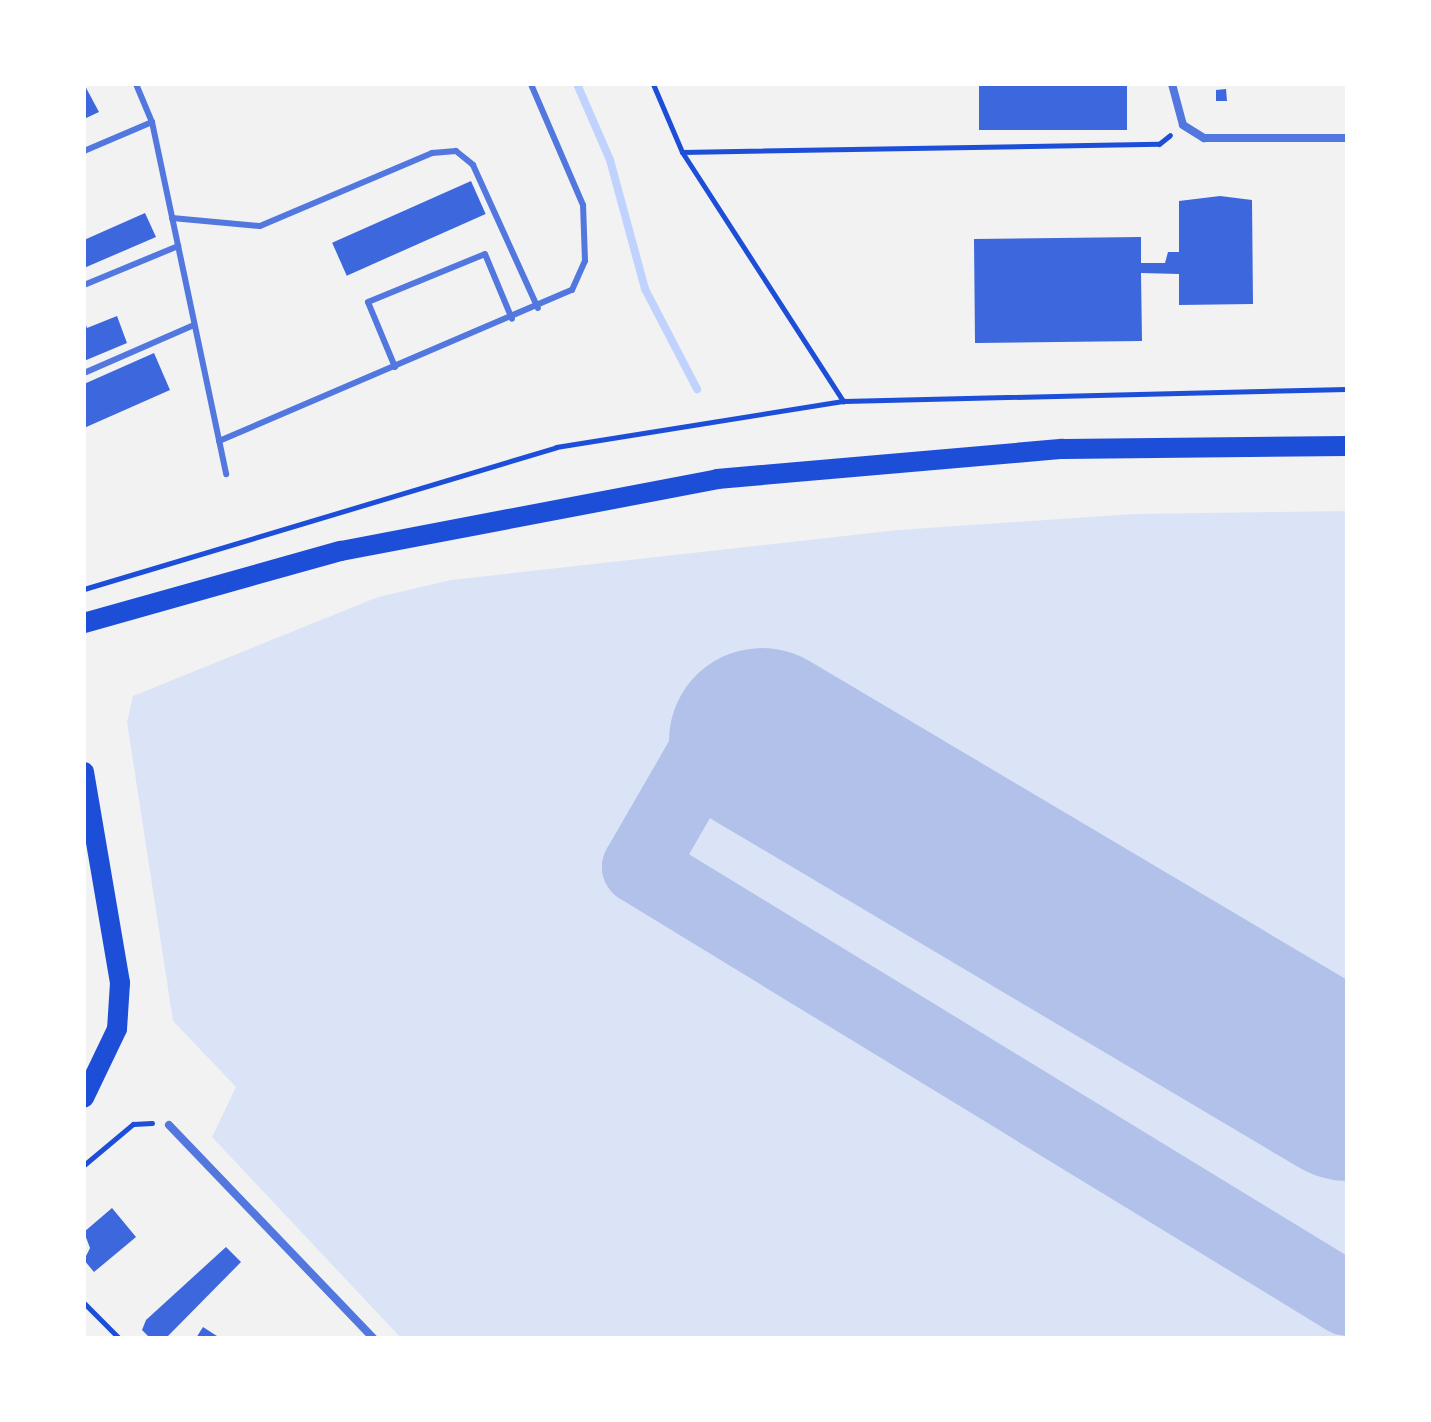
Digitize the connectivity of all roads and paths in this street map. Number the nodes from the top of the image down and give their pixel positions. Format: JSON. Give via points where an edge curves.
{"nodes":[{"id":1,"x":136,"y":84,"type":"edge"},
{"id":2,"x":531,"y":84,"type":"edge"},
{"id":3,"x":653,"y":84,"type":"edge"},
{"id":4,"x":1172,"y":84,"type":"edge"},
{"id":5,"x":152,"y":122,"type":"junction"},
{"id":6,"x":1183,"y":125,"type":"junction"},
{"id":7,"x":1347,"y":138,"type":"edge"},
{"id":8,"x":84,"y":151,"type":"edge"},
{"id":9,"x":682,"y":152,"type":"junction"},
{"id":10,"x":172,"y":218,"type":"junction"},
{"id":11,"x":178,"y":246,"type":"junction"},
{"id":12,"x":84,"y":285,"type":"edge"},
{"id":13,"x":538,"y":308,"type":"junction"},
{"id":14,"x":512,"y":319,"type":"junction"},
{"id":15,"x":194,"y":325,"type":"junction"},
{"id":16,"x":395,"y":367,"type":"junction"},
{"id":17,"x":84,"y":373,"type":"edge"},
{"id":18,"x":1347,"y":389,"type":"edge"},
{"id":19,"x":844,"y":401,"type":"junction"},
{"id":20,"x":219,"y":441,"type":"junction"},
{"id":21,"x":1347,"y":446,"type":"edge"},
{"id":22,"x":226,"y":474,"type":"dead end"},
{"id":23,"x":86,"y":587,"type":"edge"},
{"id":24,"x":84,"y":623,"type":"edge"},
{"id":25,"x":84,"y":772,"type":"edge"},
{"id":26,"x":84,"y":838,"type":"edge"},
{"id":27,"x":103,"y":883,"type":"junction"},
{"id":28,"x":84,"y":1098,"type":"edge"},
{"id":29,"x":169,"y":1125,"type":"joint"},
{"id":30,"x":84,"y":1165,"type":"edge"},
{"id":31,"x":84,"y":1303,"type":"edge"},
{"id":32,"x":119,"y":1338,"type":"edge"},
{"id":33,"x":373,"y":1338,"type":"edge"}],
"edges":[{"from":1,"to":5,"type":"lane"},
{"from":2,"to":13,"type":"lane","via":[[587,222],[580,278],[561,299]]},
{"from":3,"to":9,"type":"path"},
{"from":4,"to":6,"type":"street"},
{"from":5,"to":8,"type":"lane"},
{"from":5,"to":10,"type":"lane"},
{"from":6,"to":7,"type":"street","via":[[1204,138]]},
{"from":6,"to":9,"type":"path","via":[[1159,144]]},
{"from":9,"to":19,"type":"path"},
{"from":10,"to":11,"type":"lane"},
{"from":10,"to":13,"type":"lane","via":[[260,226],[432,153],[456,151],[473,165]]},
{"from":11,"to":12,"type":"lane"},
{"from":11,"to":15,"type":"lane"},
{"from":13,"to":14,"type":"lane"},
{"from":14,"to":16,"type":"lane"},
{"from":14,"to":16,"type":"lane","via":[[485,254],[368,302]]},
{"from":15,"to":17,"type":"lane"},
{"from":15,"to":20,"type":"lane"},
{"from":16,"to":20,"type":"lane"},
{"from":18,"to":19,"type":"path"},
{"from":19,"to":23,"type":"path","via":[[556,447]]},
{"from":20,"to":22,"type":"lane"},
{"from":21,"to":24,"type":"main road","via":[[1063,449],[717,479],[341,551]]},
{"from":25,"to":27,"type":"main road"},
{"from":26,"to":27,"type":"main road"},
{"from":27,"to":28,"type":"main road","via":[[120,983],[117,1029]]},
{"from":29,"to":30,"type":"path","via":[[133,1124]]},
{"from":29,"to":33,"type":"street"},
{"from":31,"to":32,"type":"path"}]}
